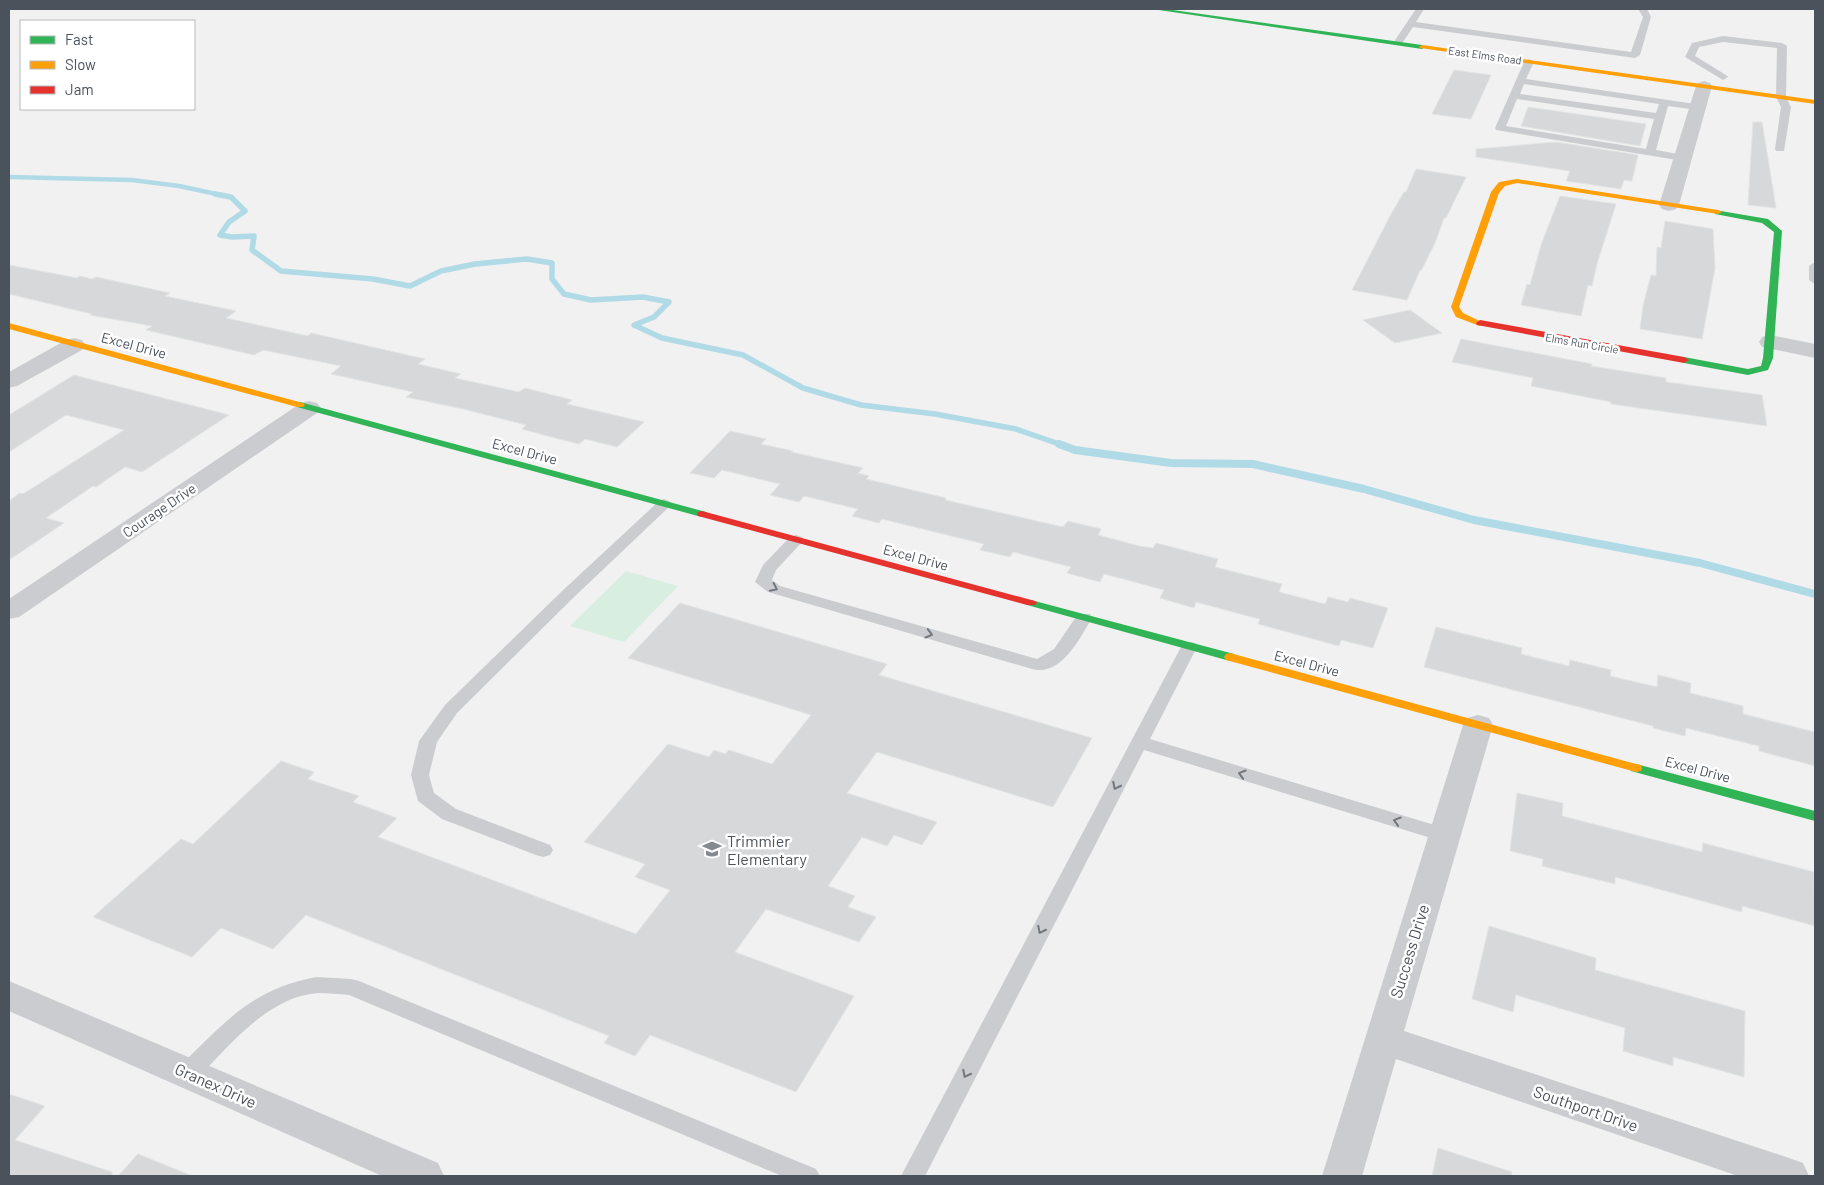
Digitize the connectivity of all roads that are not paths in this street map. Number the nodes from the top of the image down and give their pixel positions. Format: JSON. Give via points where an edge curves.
{"nodes":[{"id":1,"x":1155,"y":9,"type":"edge"},
{"id":2,"x":1420,"y":9,"type":"edge"},
{"id":3,"x":1642,"y":9,"type":"edge"},
{"id":4,"x":1410,"y":24,"type":"junction"},
{"id":5,"x":1728,"y":39,"type":"junction"},
{"id":6,"x":1398,"y":43,"type":"junction"},
{"id":7,"x":1726,"y":50,"type":"dead end"},
{"id":8,"x":1530,"y":62,"type":"junction"},
{"id":9,"x":1725,"y":63,"type":"dead end"},
{"id":10,"x":1724,"y":77,"type":"junction"},
{"id":11,"x":1521,"y":81,"type":"junction"},
{"id":12,"x":1704,"y":86,"type":"junction"},
{"id":13,"x":1722,"y":89,"type":"junction"},
{"id":14,"x":1514,"y":96,"type":"junction"},
{"id":15,"x":1781,"y":97,"type":"junction"},
{"id":16,"x":1664,"y":102,"type":"junction"},
{"id":17,"x":1815,"y":102,"type":"edge"},
{"id":18,"x":1698,"y":107,"type":"junction"},
{"id":19,"x":1660,"y":117,"type":"junction"},
{"id":20,"x":1780,"y":149,"type":"dead end"},
{"id":21,"x":1650,"y":152,"type":"junction"},
{"id":22,"x":1683,"y":158,"type":"junction"},
{"id":23,"x":1669,"y":205,"type":"junction"},
{"id":24,"x":1815,"y":266,"type":"edge"},
{"id":25,"x":1815,"y":280,"type":"edge"},
{"id":26,"x":9,"y":326,"type":"edge"},
{"id":27,"x":1770,"y":342,"type":"junction"},
{"id":28,"x":74,"y":344,"type":"junction"},
{"id":29,"x":1815,"y":351,"type":"edge"},
{"id":30,"x":9,"y":381,"type":"edge"},
{"id":31,"x":309,"y":408,"type":"junction"},
{"id":32,"x":664,"y":504,"type":"junction"},
{"id":33,"x":796,"y":540,"type":"junction"},
{"id":34,"x":9,"y":611,"type":"edge"},
{"id":35,"x":1084,"y":618,"type":"junction"},
{"id":36,"x":1189,"y":647,"type":"junction"},
{"id":37,"x":1478,"y":725,"type":"junction"},
{"id":38,"x":1139,"y":742,"type":"junction"},
{"id":39,"x":1815,"y":816,"type":"edge"},
{"id":40,"x":1444,"y":835,"type":"junction"},
{"id":41,"x":543,"y":850,"type":"dead end"},
{"id":42,"x":9,"y":994,"type":"edge"},
{"id":43,"x":1383,"y":1039,"type":"junction"},
{"id":44,"x":188,"y":1073,"type":"junction"},
{"id":45,"x":424,"y":1176,"type":"edge"},
{"id":46,"x":808,"y":1176,"type":"edge"},
{"id":47,"x":913,"y":1176,"type":"edge"},
{"id":48,"x":1342,"y":1176,"type":"edge"},
{"id":49,"x":1789,"y":1176,"type":"edge"}],
"edges":[{"from":1,"to":6,"type":"street","name":"East Elms Road"},
{"from":2,"to":4,"type":"lane"},
{"from":3,"to":4,"type":"lane","via":[[1647,17],[1635,55]]},
{"from":4,"to":6,"type":"lane"},
{"from":5,"to":7,"type":"lane"},
{"from":5,"to":10,"type":"lane","via":[[1695,45],[1690,57]]},
{"from":5,"to":15,"type":"lane","via":[[1782,46]]},
{"from":6,"to":8,"type":"street","name":"East Elms Road"},
{"from":8,"to":11,"type":"lane"},
{"from":8,"to":12,"type":"street","name":"East Elms Road"},
{"from":9,"to":10,"type":"lane"},
{"from":10,"to":13,"type":"lane"},
{"from":11,"to":14,"type":"lane"},
{"from":11,"to":16,"type":"lane"},
{"from":12,"to":13,"type":"street","name":"East Elms Road"},
{"from":12,"to":18,"type":"street"},
{"from":13,"to":15,"type":"street","name":"East Elms Road"},
{"from":14,"to":19,"type":"lane"},
{"from":14,"to":21,"type":"lane","via":[[1500,128]]},
{"from":15,"to":17,"type":"street","name":"East Elms Road"},
{"from":15,"to":20,"type":"lane","via":[[1786,107]]},
{"from":16,"to":18,"type":"lane"},
{"from":16,"to":19,"type":"lane"},
{"from":18,"to":22,"type":"street"},
{"from":19,"to":21,"type":"lane"},
{"from":21,"to":22,"type":"lane"},
{"from":22,"to":23,"type":"street"},
{"from":23,"to":27,"type":"street","name":"Elms Run Circle","via":[[1765,221],[1778,231]]},
{"from":23,"to":27,"type":"street","name":"Elms Run Circle","via":[[1517,181],[1502,184],[1495,192],[1455,307],[1459,315],[1478,323],[1748,372],[1765,368]]},
{"from":24,"to":25,"type":"lane"},
{"from":26,"to":28,"type":"street","name":"Excel Drive"},
{"from":27,"to":29,"type":"street"},
{"from":28,"to":30,"type":"street"},
{"from":28,"to":31,"type":"street","name":"Excel Drive"},
{"from":31,"to":32,"type":"street","name":"Excel Drive"},
{"from":31,"to":34,"type":"street","name":"Courage Drive"},
{"from":32,"to":33,"type":"street","name":"Excel Drive"},
{"from":32,"to":41,"type":"lane","via":[[450,709],[428,741],[420,775],[425,796],[449,814]]},
{"from":33,"to":35,"type":"street","name":"Excel Drive"},
{"from":33,"to":35,"type":"lane","one_way":true,"via":[[769,568],[763,582],[774,589],[1038,665],[1052,661],[1064,650]]},
{"from":35,"to":36,"type":"street","name":"Excel Drive"},
{"from":36,"to":37,"type":"street","name":"Excel Drive"},
{"from":36,"to":38,"type":"lane"},
{"from":37,"to":39,"type":"street","name":"Excel Drive"},
{"from":37,"to":40,"type":"street","name":"Success Drive"},
{"from":40,"to":38,"type":"lane","one_way":true},
{"from":38,"to":47,"type":"lane","one_way":true},
{"from":40,"to":43,"type":"street","name":"Success Drive"},
{"from":42,"to":44,"type":"street","name":"Granex Drive"},
{"from":43,"to":48,"type":"street","name":"Success Drive"},
{"from":43,"to":49,"type":"street","name":"Southport Drive"},
{"from":44,"to":45,"type":"street","name":"Granex Drive"},
{"from":44,"to":46,"type":"lane","via":[[255,1008],[285,991],[317,984],[351,987]]}]}
